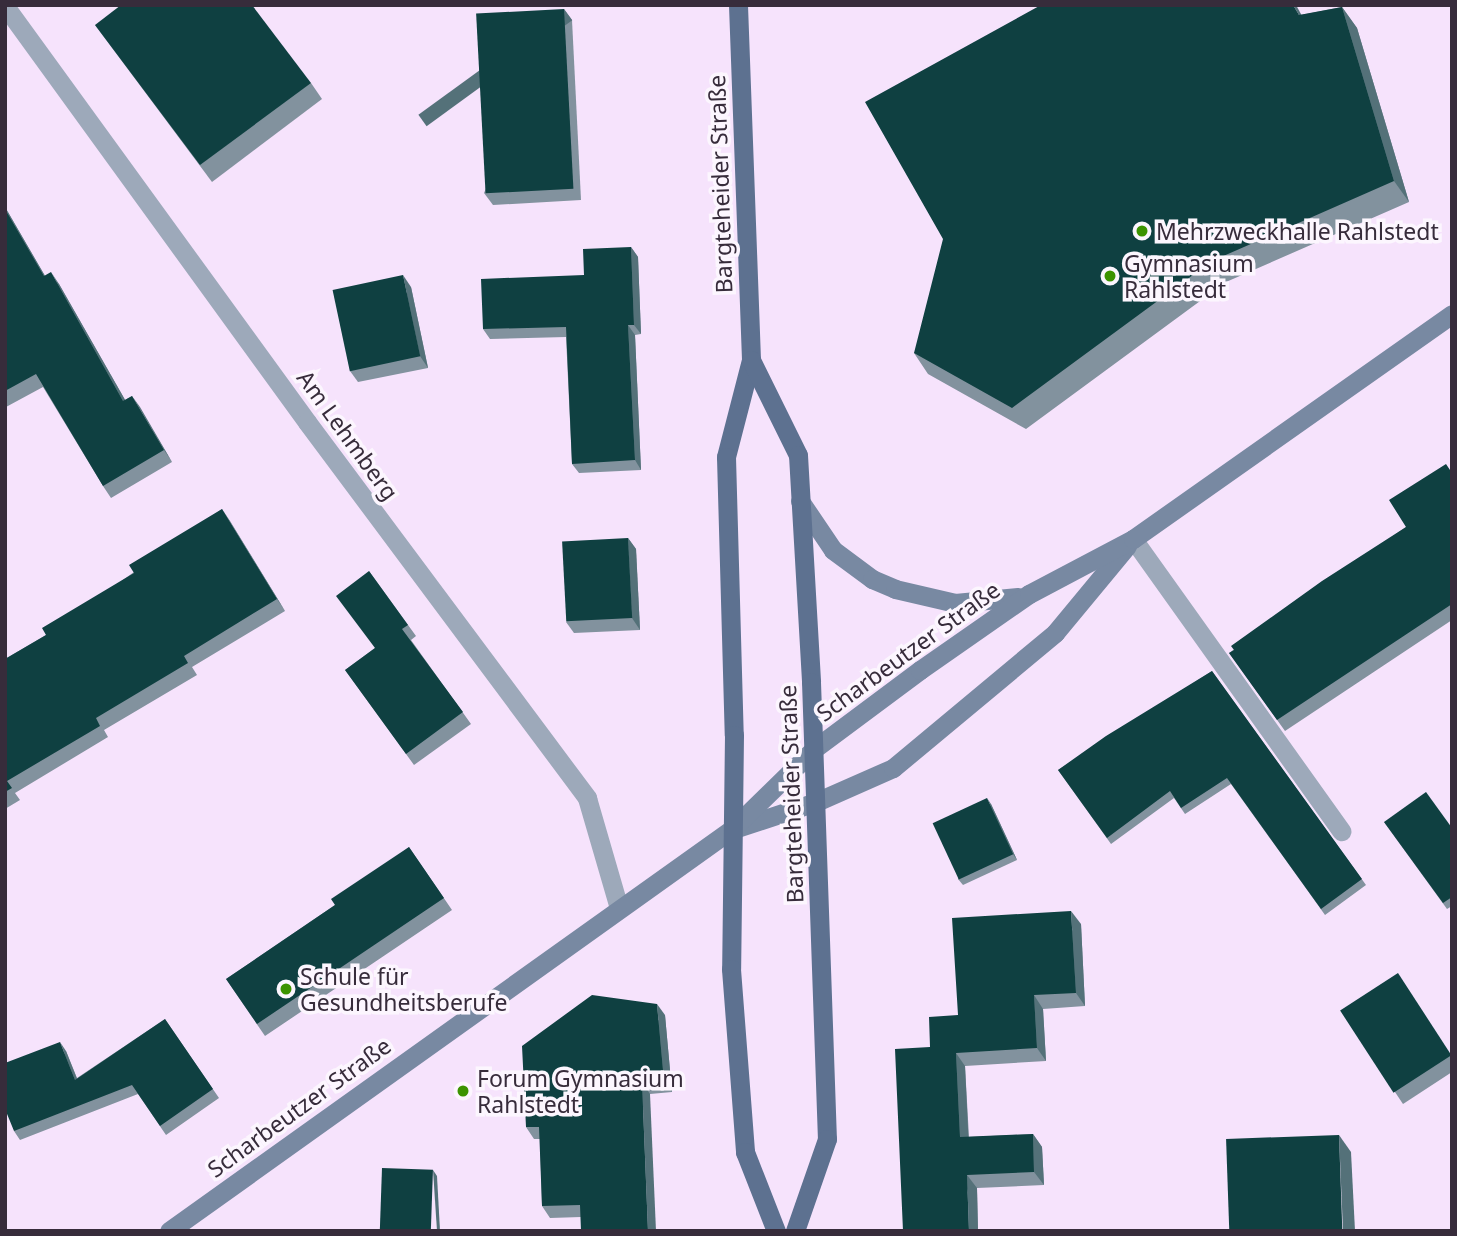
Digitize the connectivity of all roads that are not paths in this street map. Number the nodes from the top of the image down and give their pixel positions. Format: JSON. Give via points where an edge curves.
{"nodes":[{"id":1,"x":738,"y":5,"type":"edge"},
{"id":2,"x":5,"y":6,"type":"edge"},
{"id":3,"x":1452,"y":314,"type":"edge"},
{"id":4,"x":751,"y":360,"type":"junction"},
{"id":5,"x":800,"y":501,"type":"junction"},
{"id":6,"x":1133,"y":539,"type":"junction"},
{"id":7,"x":1029,"y":594,"type":"junction"},
{"id":8,"x":814,"y":749,"type":"junction"},
{"id":9,"x":816,"y":802,"type":"junction"},
{"id":10,"x":732,"y":829,"type":"junction"},
{"id":11,"x":1341,"y":831,"type":"dead end"},
{"id":12,"x":619,"y":908,"type":"junction"},
{"id":13,"x":169,"y":1231,"type":"edge"},
{"id":14,"x":776,"y":1231,"type":"edge"},
{"id":15,"x":795,"y":1231,"type":"edge"}],
"edges":[{"from":1,"to":4,"type":"main road","name":"Bargteheider Straße"},
{"from":2,"to":12,"type":"street","name":"Am Lehmberg","via":[[587,798]]},
{"from":3,"to":6,"type":"main road","name":"Scharbeutzer Straße"},
{"from":4,"to":5,"type":"main road","name":"Bargteheider Straße","via":[[797,456]]},
{"from":4,"to":10,"type":"main road","name":"Bargteheider Straße","via":[[726,457]]},
{"from":5,"to":7,"type":"main road","via":[[833,550],[858,571],[895,589],[955,603],[993,602]]},
{"from":5,"to":8,"type":"main road","name":"Bargteheider Straße"},
{"from":6,"to":7,"type":"main road","name":"Scharbeutzer Straße"},
{"from":6,"to":9,"type":"main road","name":"Scharbeutzer Straße","via":[[1055,633],[931,738],[893,768]]},
{"from":6,"to":11,"type":"street"},
{"from":7,"to":8,"type":"main road","name":"Scharbeutzer Straße"},
{"from":8,"to":9,"type":"main road","name":"Bargteheider Straße"},
{"from":8,"to":10,"type":"main road","name":"Scharbeutzer Straße"},
{"from":9,"to":10,"type":"main road","name":"Scharbeutzer Straße"},
{"from":9,"to":15,"type":"main road","name":"Bargteheider Straße","via":[[827,1139]]},
{"from":10,"to":12,"type":"main road","name":"Scharbeutzer Straße"},
{"from":10,"to":14,"type":"main road","name":"Bargteheider Straße","via":[[731,970],[745,1152]]},
{"from":12,"to":13,"type":"main road","name":"Scharbeutzer Straße"}]}
